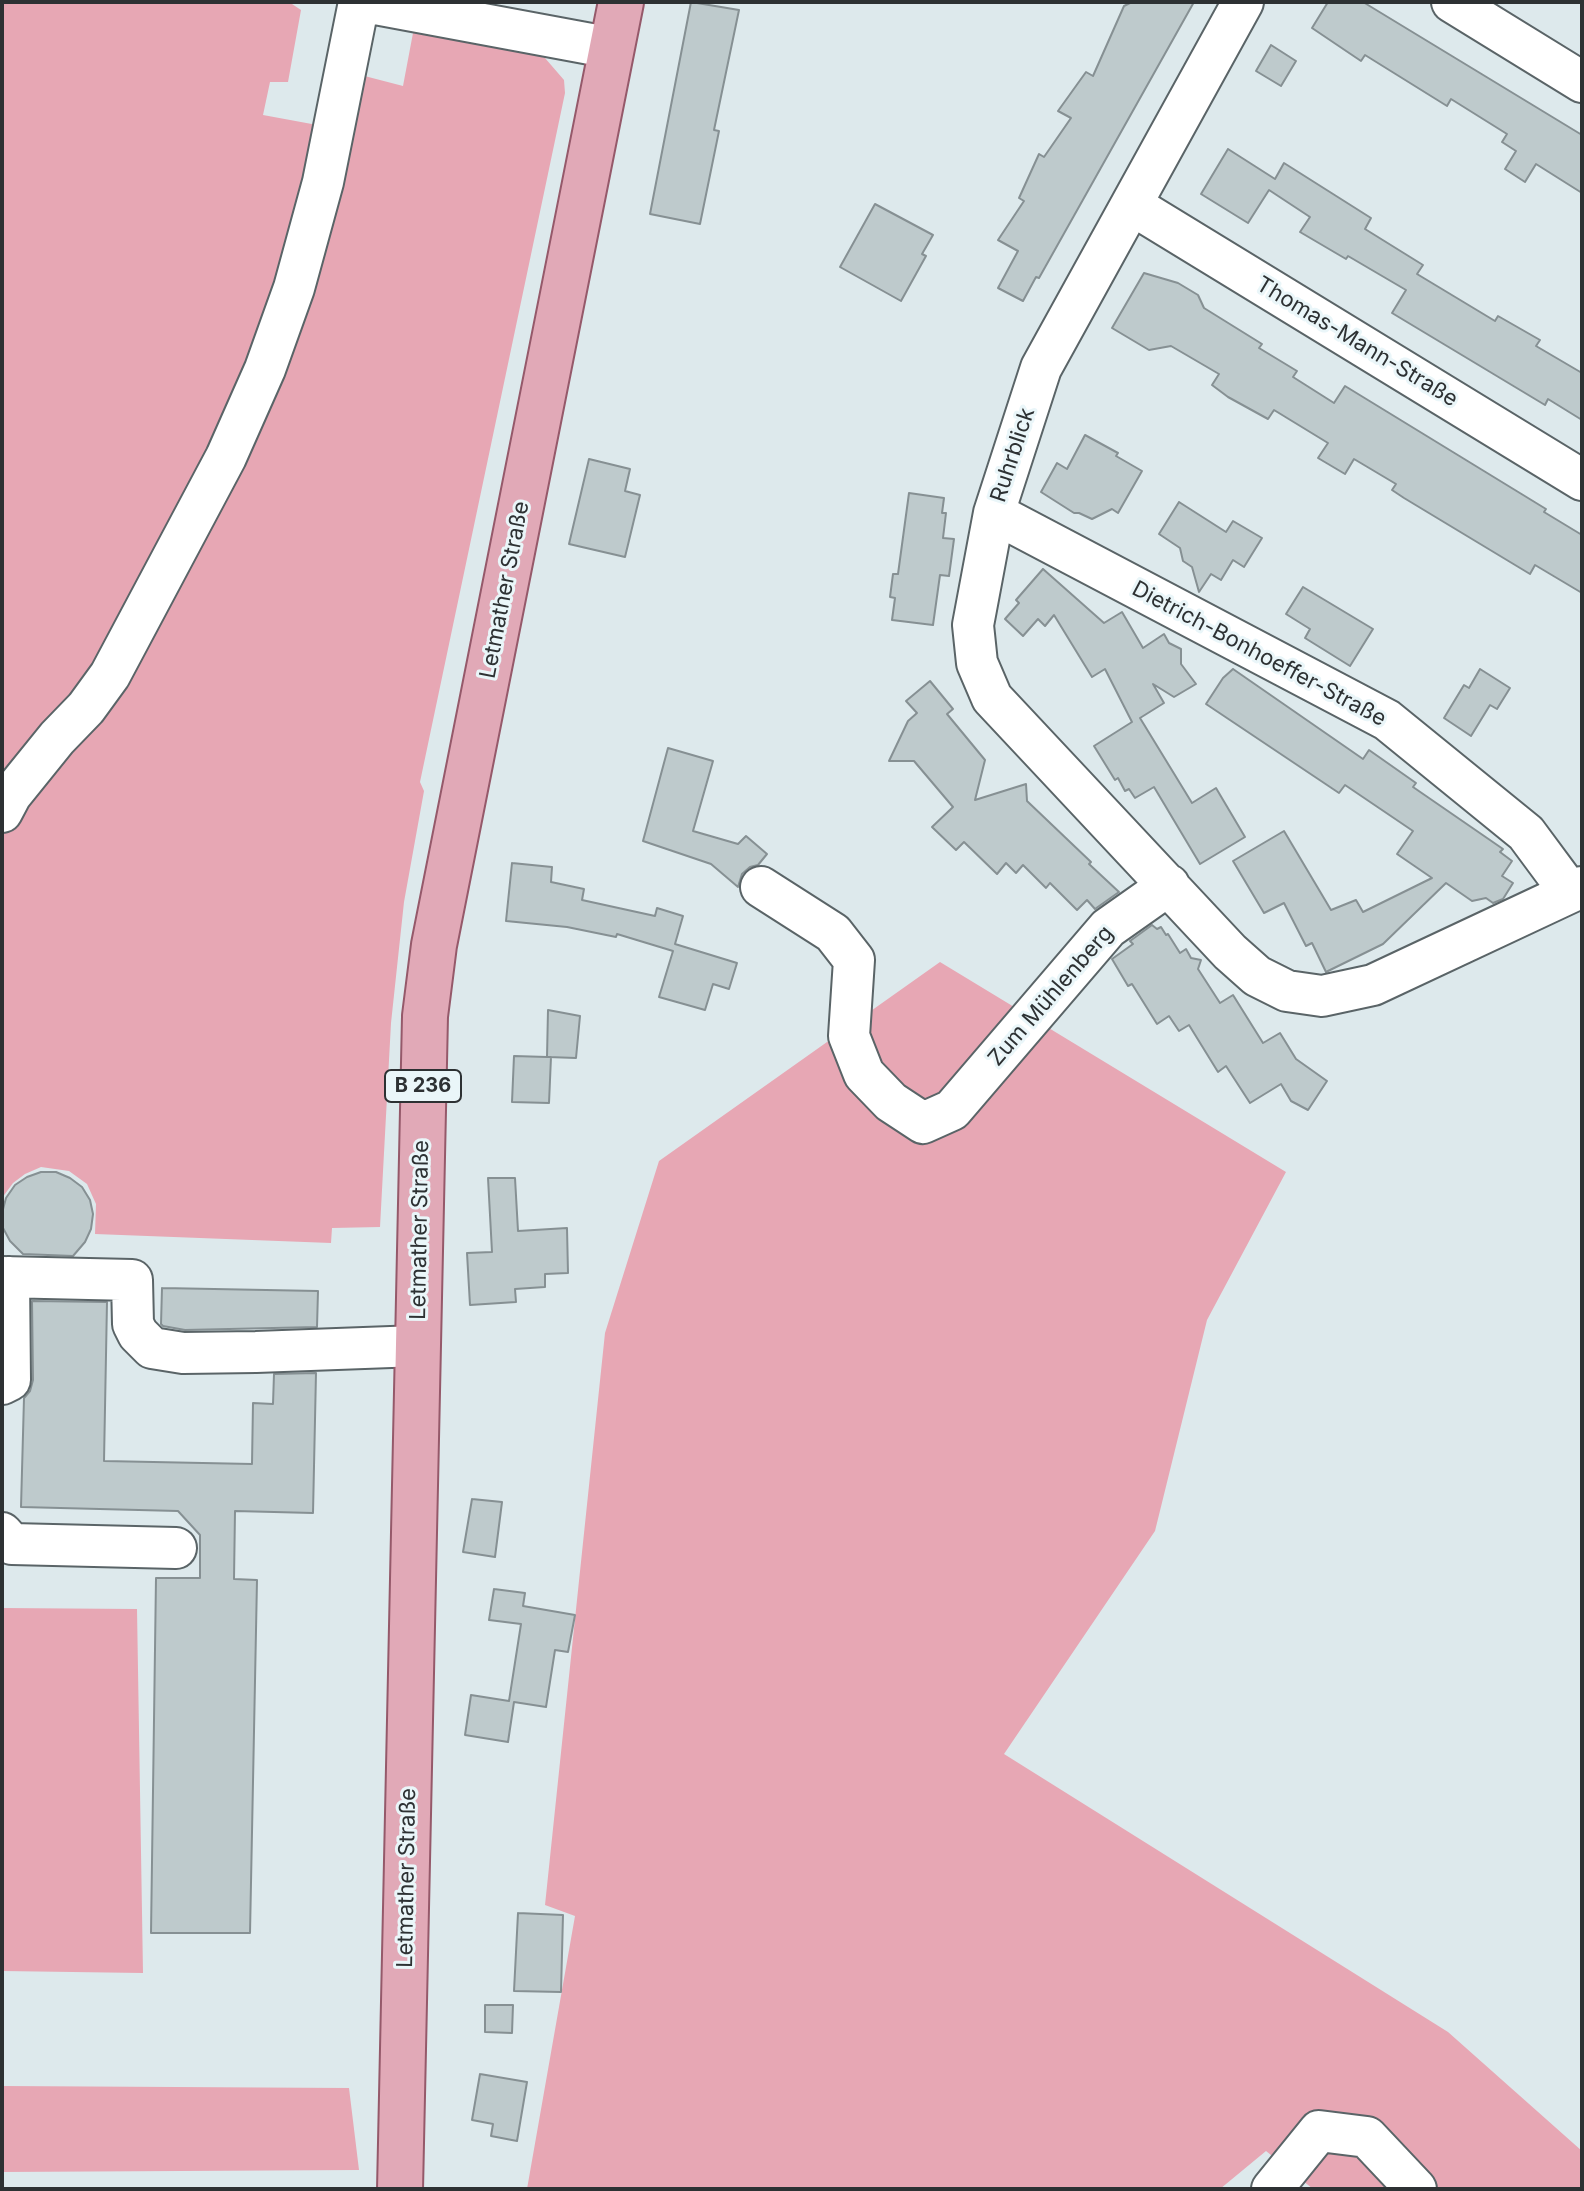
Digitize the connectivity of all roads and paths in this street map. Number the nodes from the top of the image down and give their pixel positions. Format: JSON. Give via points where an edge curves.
{"nodes":[{"id":1,"x":359,"y":2,"type":"edge"},
{"id":2,"x":365,"y":2,"type":"edge"},
{"id":3,"x":621,"y":2,"type":"edge"},
{"id":4,"x":1243,"y":2,"type":"edge"},
{"id":5,"x":1452,"y":2,"type":"edge"},
{"id":6,"x":612,"y":48,"type":"junction"},
{"id":7,"x":1582,"y":82,"type":"edge"},
{"id":8,"x":1132,"y":205,"type":"junction"},
{"id":9,"x":1582,"y":480,"type":"edge"},
{"id":10,"x":994,"y":513,"type":"junction"},
{"id":11,"x":2,"y":812,"type":"edge"},
{"id":12,"x":1169,"y":885,"type":"junction"},
{"id":13,"x":761,"y":887,"type":"dead end"},
{"id":14,"x":1575,"y":889,"type":"edge"},
{"id":15,"x":6,"y":1277,"type":"edge"},
{"id":16,"x":418,"y":1346,"type":"junction"},
{"id":17,"x":2,"y":1384,"type":"edge"},
{"id":18,"x":2,"y":1533,"type":"edge"},
{"id":19,"x":176,"y":1548,"type":"dead end"},
{"id":20,"x":400,"y":2189,"type":"edge"},
{"id":21,"x":1272,"y":2189,"type":"edge"},
{"id":22,"x":1416,"y":2189,"type":"edge"}],
"edges":[{"from":1,"to":11,"type":"street","via":[[323,182],[294,288],[260,381],[110,675]]},
{"from":2,"to":6,"type":"street"},
{"from":3,"to":6,"type":"main road","name":"Letmather Straße","number":"B 236"},
{"from":4,"to":8,"type":"street","name":"Ruhrblick"},
{"from":5,"to":7,"type":"street"},
{"from":6,"to":16,"type":"main road","name":"Letmather Straße","number":"B 236","via":[[434,945],[425,1016]]},
{"from":8,"to":9,"type":"street","name":"Thomas-Mann-Straße"},
{"from":8,"to":10,"type":"street","name":"Ruhrblick","via":[[1041,368]]},
{"from":10,"to":12,"type":"street","name":"Ruhrblick","via":[[973,625],[977,663],[992,698]]},
{"from":10,"to":14,"type":"street","name":"Dietrich-Bonhoeffer-Straße","via":[[1387,720],[1526,833]]},
{"from":12,"to":13,"type":"street","name":"Zum Mühlenberg","via":[[1108,928],[952,1110],[923,1123],[891,1102],[864,1074],[849,1036],[854,960],[833,933]]},
{"from":12,"to":14,"type":"street","via":[[1257,976],[1287,991],[1322,996],[1373,985]]},
{"from":15,"to":16,"type":"street","via":[[132,1280],[133,1324],[152,1348],[183,1353]]},
{"from":15,"to":17,"type":"street","via":[[10,1380]]},
{"from":16,"to":20,"type":"main road","name":"Letmather Straße","number":"B 236"},
{"from":18,"to":19,"type":"street","via":[[12,1544]]},
{"from":21,"to":22,"type":"street","via":[[1319,2131],[1367,2137]]}]}
